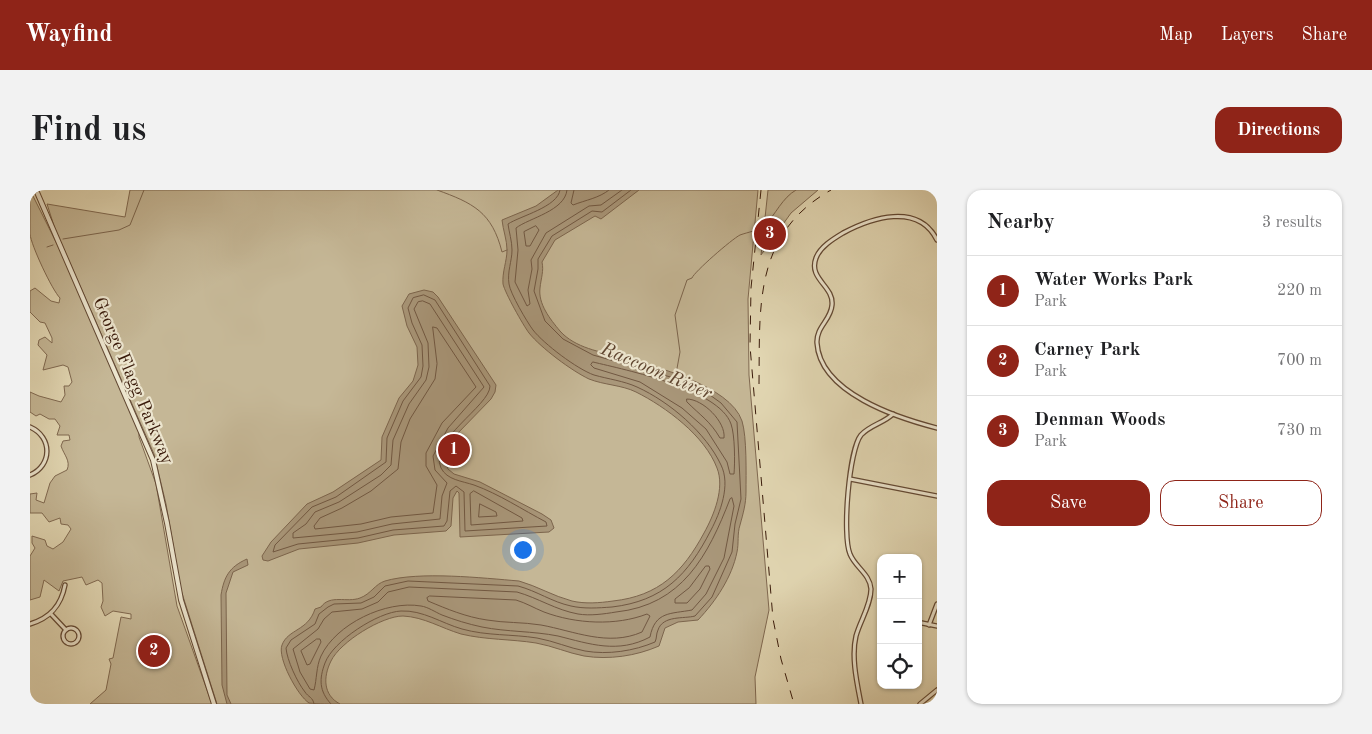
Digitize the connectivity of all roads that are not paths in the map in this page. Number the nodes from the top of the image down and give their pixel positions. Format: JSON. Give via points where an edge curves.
{"nodes":[{"id":1,"x":36,"y":190,"type":"edge"},
{"id":2,"x":937,"y":240,"type":"edge"},
{"id":3,"x":893,"y":414,"type":"junction"},
{"id":4,"x":30,"y":427,"type":"edge"},
{"id":5,"x":937,"y":428,"type":"edge"},
{"id":6,"x":30,"y":475,"type":"edge"},
{"id":7,"x":850,"y":479,"type":"junction"},
{"id":8,"x":937,"y":496,"type":"edge"},
{"id":9,"x":65,"y":585,"type":"dead end"},
{"id":10,"x":937,"y":604,"type":"edge"},
{"id":11,"x":51,"y":614,"type":"junction"},
{"id":12,"x":922,"y":623,"type":"dead end"},
{"id":13,"x":30,"y":624,"type":"edge"},
{"id":14,"x":929,"y":625,"type":"junction"},
{"id":15,"x":937,"y":626,"type":"edge"},
{"id":16,"x":66,"y":630,"type":"junction"},
{"id":17,"x":937,"y":690,"type":"edge"},
{"id":18,"x":214,"y":704,"type":"edge"},
{"id":19,"x":861,"y":704,"type":"edge"},
{"id":20,"x":920,"y":704,"type":"edge"}],
"edges":[{"from":1,"to":18,"type":"street","name":"George Flagg Parkway","via":[[153,460],[181,600]]},
{"from":2,"to":3,"type":"street","via":[[927,227],[914,220],[896,216],[875,218],[836,238],[821,249],[814,262],[816,274],[832,299],[830,313],[817,335],[822,359],[850,392]]},
{"from":3,"to":5,"type":"street"},
{"from":3,"to":7,"type":"street","via":[[860,436]]},
{"from":4,"to":6,"type":"street","via":[[44,438],[47,450],[42,468]]},
{"from":7,"to":8,"type":"street"},
{"from":7,"to":19,"type":"street","via":[[845,516],[847,546],[853,562],[866,575],[870,587],[870,597],[854,647]]},
{"from":9,"to":11,"type":"street"},
{"from":10,"to":14,"type":"street"},
{"from":11,"to":13,"type":"street"},
{"from":11,"to":16,"type":"street"},
{"from":12,"to":14,"type":"street"},
{"from":14,"to":15,"type":"street"},
{"from":16,"to":16,"type":"street","via":[[66,642],[76,642],[78,632],[73,628]]},
{"from":17,"to":20,"type":"street"}]}
